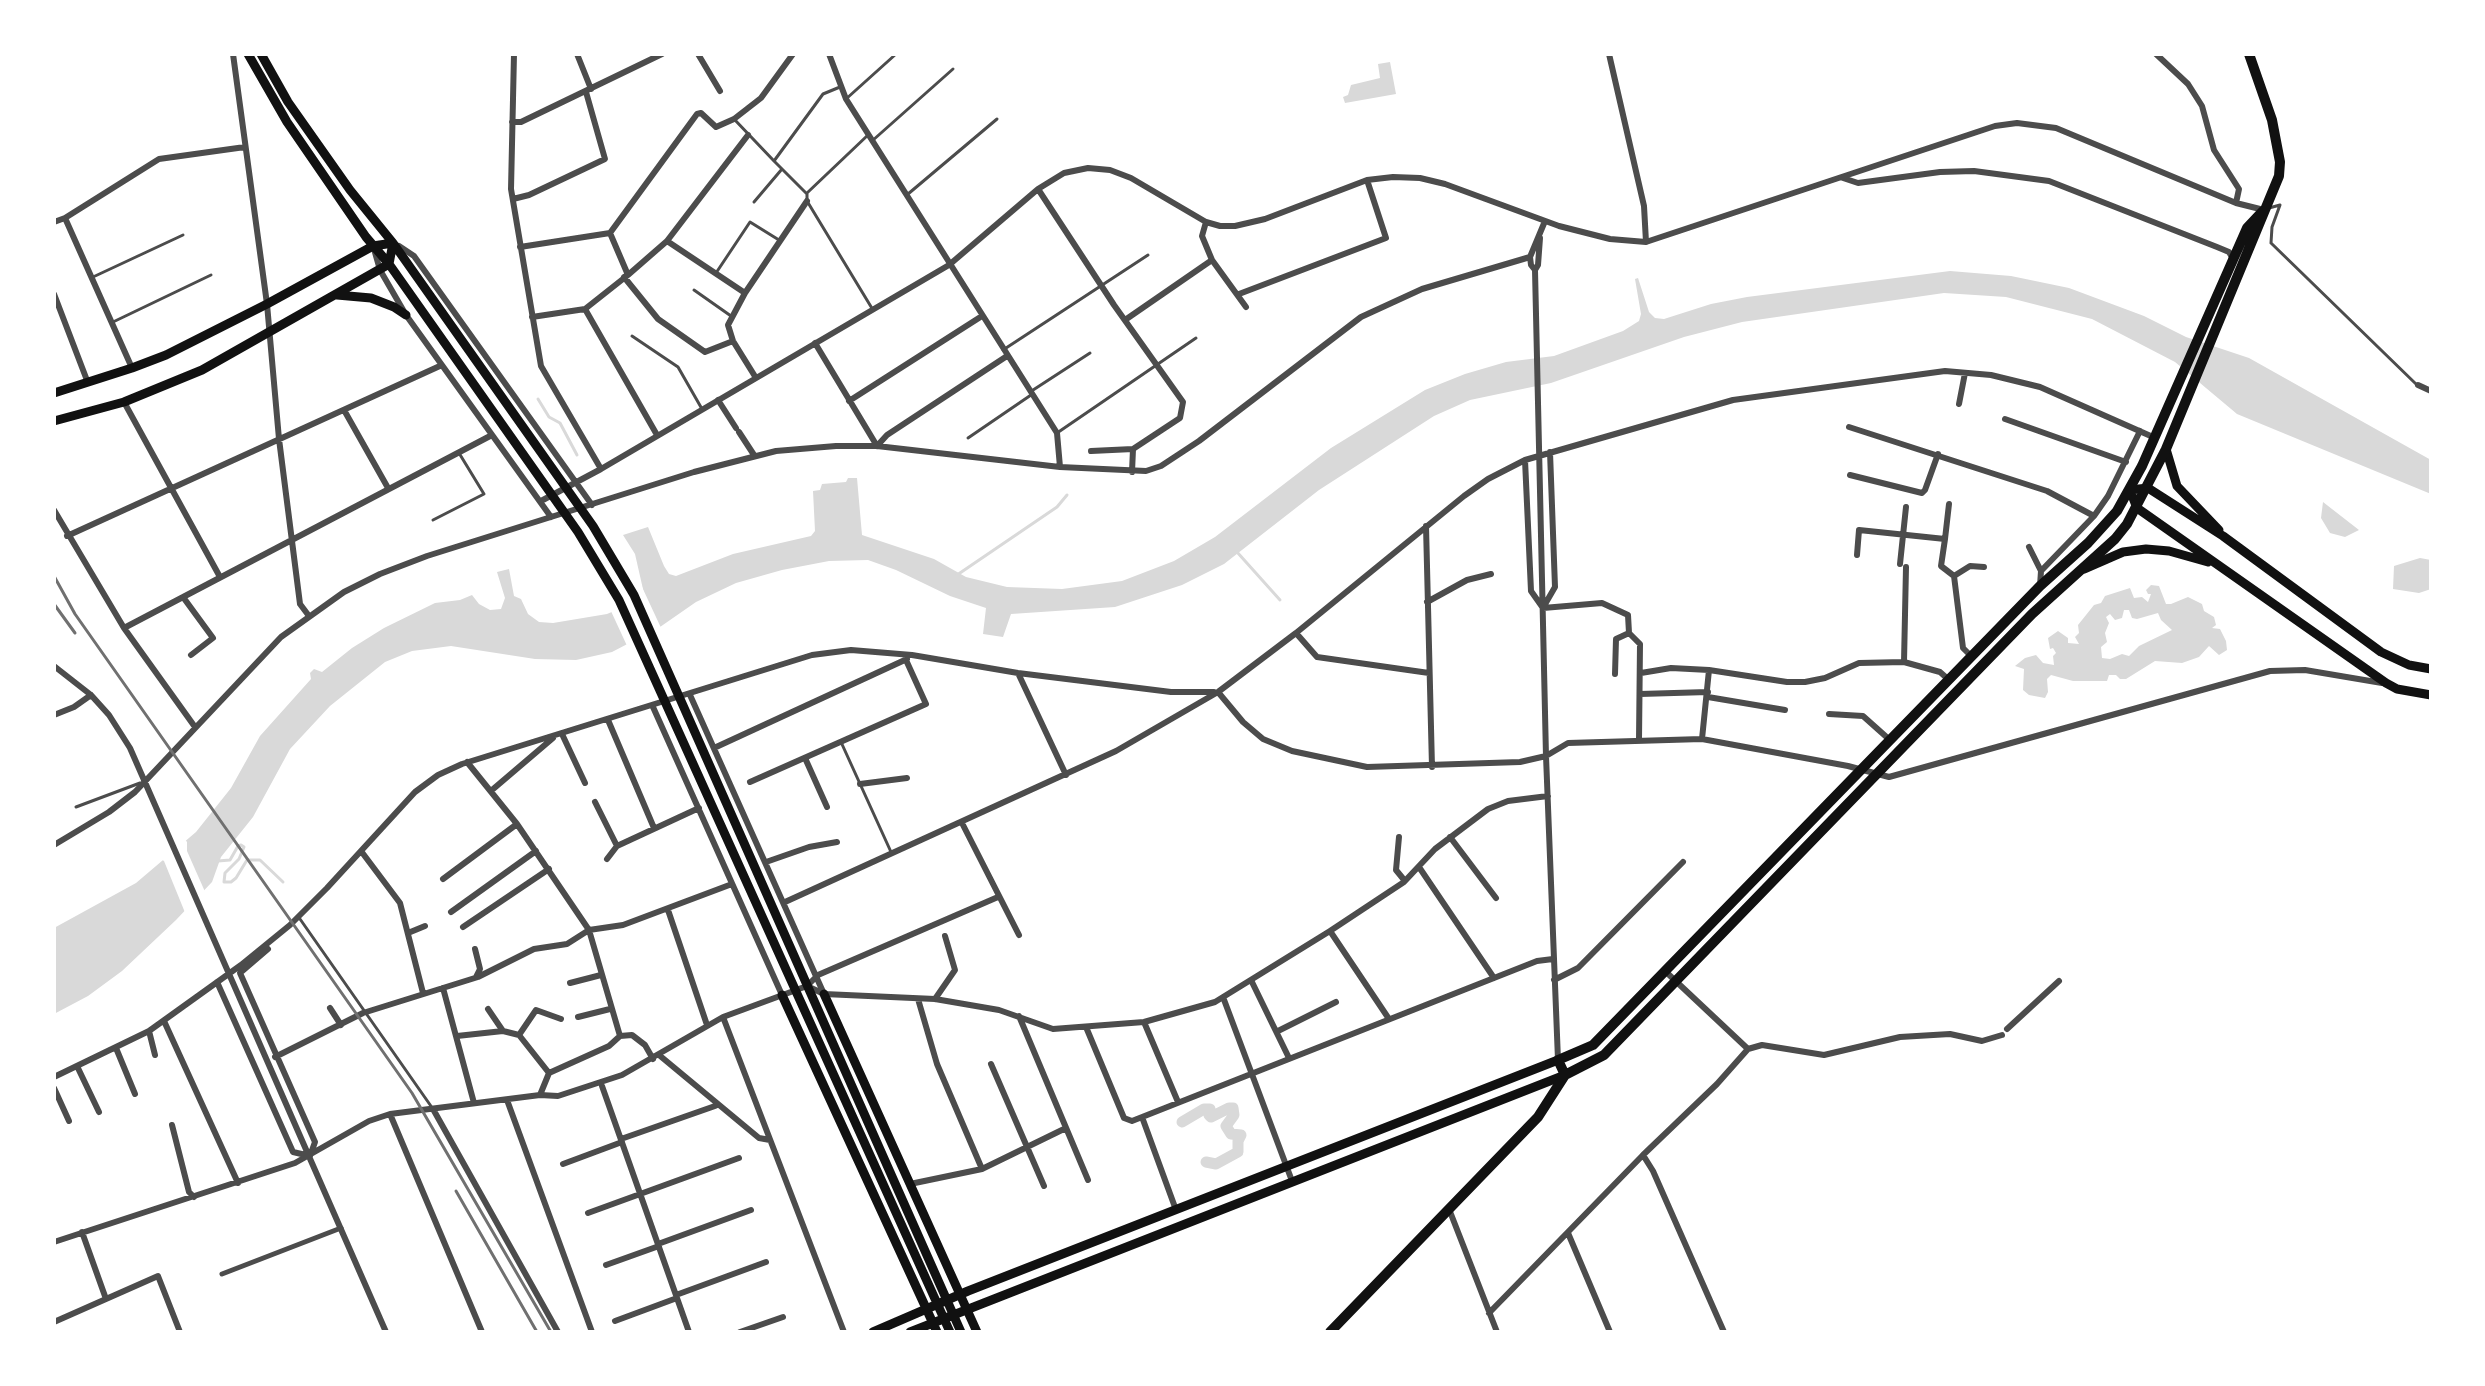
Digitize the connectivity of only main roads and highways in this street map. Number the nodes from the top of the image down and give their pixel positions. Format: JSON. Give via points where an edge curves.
{"nodes":[{"id":1,"x":248,"y":54,"type":"edge"},
{"id":2,"x":261,"y":54,"type":"edge"},
{"id":3,"x":2249,"y":54,"type":"edge"},
{"id":4,"x":2264,"y":210,"type":"junction"},
{"id":5,"x":393,"y":243,"type":"junction"},
{"id":6,"x":373,"y":246,"type":"junction"},
{"id":7,"x":385,"y":267,"type":"junction"},
{"id":8,"x":337,"y":295,"type":"junction"},
{"id":9,"x":406,"y":315,"type":"road end"},
{"id":10,"x":54,"y":393,"type":"edge"},
{"id":11,"x":54,"y":421,"type":"edge"},
{"id":12,"x":2166,"y":449,"type":"junction"},
{"id":13,"x":2148,"y":488,"type":"junction"},
{"id":14,"x":2130,"y":490,"type":"junction"},
{"id":15,"x":2137,"y":508,"type":"junction"},
{"id":16,"x":2223,"y":536,"type":"junction"},
{"id":17,"x":2217,"y":565,"type":"junction"},
{"id":18,"x":2077,"y":572,"type":"junction"},
{"id":19,"x":2431,"y":669,"type":"edge"},
{"id":20,"x":2431,"y":695,"type":"edge"},
{"id":21,"x":824,"y":994,"type":"road end"},
{"id":22,"x":782,"y":995,"type":"road end"},
{"id":23,"x":1558,"y":1060,"type":"junction"},
{"id":24,"x":1565,"y":1075,"type":"junction"},
{"id":25,"x":961,"y":1294,"type":"junction"},
{"id":26,"x":943,"y":1302,"type":"junction"},
{"id":27,"x":967,"y":1308,"type":"junction"},
{"id":28,"x":926,"y":1309,"type":"junction"},
{"id":29,"x":949,"y":1316,"type":"junction"},
{"id":30,"x":935,"y":1327,"type":"edge"},
{"id":31,"x":873,"y":1332,"type":"edge"},
{"id":32,"x":910,"y":1332,"type":"edge"},
{"id":33,"x":950,"y":1332,"type":"edge"},
{"id":34,"x":961,"y":1332,"type":"edge"},
{"id":35,"x":977,"y":1332,"type":"edge"},
{"id":36,"x":1330,"y":1332,"type":"edge"}],
"edges":[{"from":1,"to":6,"type":"main road","via":[[287,122]]},
{"from":2,"to":5,"type":"main road","via":[[288,102]]},
{"from":3,"to":4,"type":"main road","via":[[2280,162]]},
{"from":4,"to":12,"type":"main road"},
{"from":4,"to":14,"type":"main road","via":[[2247,228],[2230,263]]},
{"from":5,"to":6,"type":"main road"},
{"from":5,"to":7,"type":"main road"},
{"from":5,"to":26,"type":"main road","via":[[593,526],[634,595]]},
{"from":6,"to":7,"type":"main road"},
{"from":6,"to":10,"type":"main road","via":[[191,344]]},
{"from":7,"to":8,"type":"main road"},
{"from":7,"to":26,"type":"main road","via":[[578,532],[619,600],[794,991]]},
{"from":8,"to":9,"type":"main road","via":[[371,298]]},
{"from":8,"to":11,"type":"main road","via":[[202,370],[124,402]]},
{"from":12,"to":13,"type":"main road"},
{"from":12,"to":16,"type":"main road","via":[[2177,486]]},
{"from":13,"to":14,"type":"main road"},
{"from":13,"to":15,"type":"main road"},
{"from":13,"to":16,"type":"main road"},
{"from":14,"to":15,"type":"main road"},
{"from":14,"to":23,"type":"main road","via":[[2088,543],[1593,1045]]},
{"from":15,"to":17,"type":"main road"},
{"from":15,"to":18,"type":"main road","via":[[2115,539]]},
{"from":16,"to":19,"type":"main road","via":[[2381,652]]},
{"from":17,"to":18,"type":"main road","via":[[2146,549],[2123,552]]},
{"from":17,"to":20,"type":"main road","via":[[2386,683]]},
{"from":18,"to":24,"type":"main road","via":[[1604,1055]]},
{"from":21,"to":25,"type":"main road"},
{"from":22,"to":28,"type":"main road"},
{"from":23,"to":24,"type":"main road"},
{"from":23,"to":25,"type":"main road"},
{"from":24,"to":27,"type":"main road"},
{"from":24,"to":36,"type":"main road","via":[[1538,1117]]},
{"from":25,"to":26,"type":"main road"},
{"from":25,"to":27,"type":"main road"},
{"from":26,"to":28,"type":"main road"},
{"from":26,"to":29,"type":"main road"},
{"from":27,"to":29,"type":"main road"},
{"from":27,"to":35,"type":"main road"},
{"from":28,"to":30,"type":"main road"},
{"from":28,"to":31,"type":"main road"},
{"from":29,"to":30,"type":"main road"},
{"from":29,"to":33,"type":"main road"},
{"from":29,"to":34,"type":"main road"},
{"from":30,"to":32,"type":"main road"}]}
